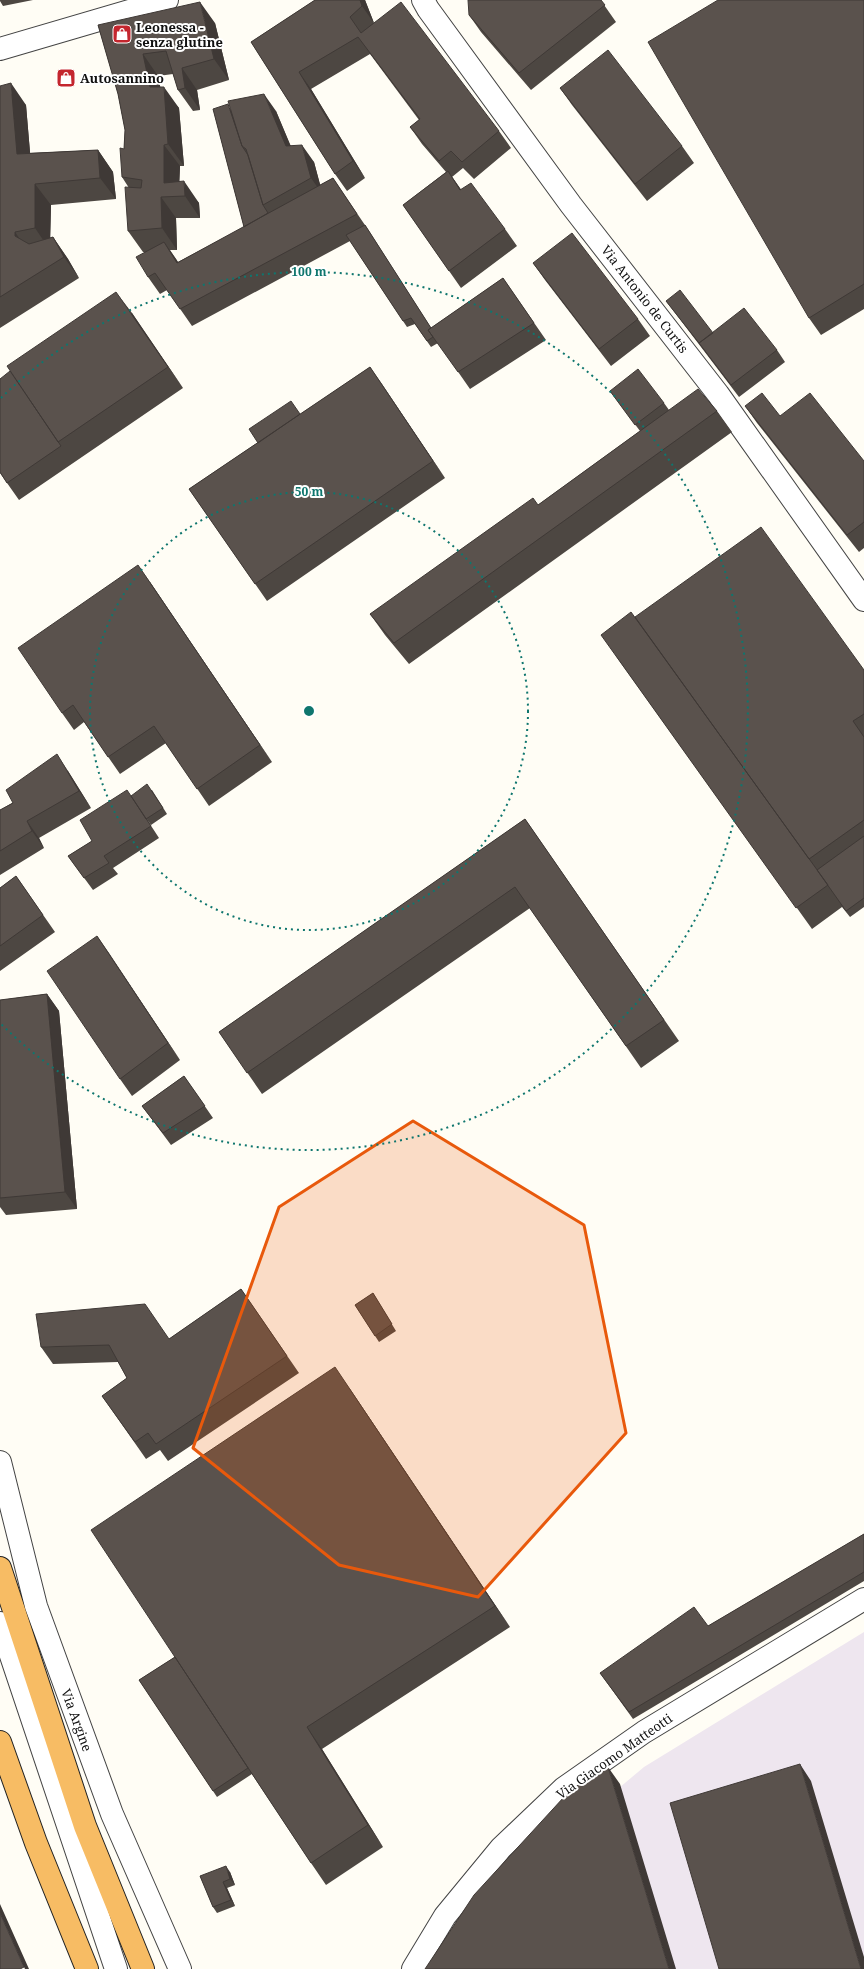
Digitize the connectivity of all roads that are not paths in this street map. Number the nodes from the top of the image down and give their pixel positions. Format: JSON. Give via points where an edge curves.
{"nodes":[{"id":1,"x":167,"y":0,"type":"edge"},
{"id":2,"x":423,"y":0,"type":"edge"},
{"id":3,"x":0,"y":49,"type":"edge"},
{"id":4,"x":864,"y":600,"type":"edge"},
{"id":5,"x":0,"y":1462,"type":"edge"},
{"id":6,"x":0,"y":1568,"type":"edge"},
{"id":7,"x":864,"y":1599,"type":"edge"},
{"id":8,"x":0,"y":1623,"type":"edge"},
{"id":9,"x":0,"y":1742,"type":"edge"},
{"id":10,"x":87,"y":1969,"type":"edge"},
{"id":11,"x":116,"y":1969,"type":"edge"},
{"id":12,"x":143,"y":1969,"type":"edge"},
{"id":13,"x":180,"y":1969,"type":"edge"},
{"id":14,"x":413,"y":1969,"type":"edge"}],
"edges":[{"from":1,"to":3,"type":"street"},
{"from":2,"to":4,"type":"street","name":"Via Antonio de Curtis","via":[[572,205],[718,394]]},
{"from":5,"to":13,"type":"street","name":"Via Argine","via":[[36,1606],[112,1814]]},
{"from":6,"to":12,"type":"highway","via":[[85,1826]]},
{"from":7,"to":14,"type":"street","name":"Via Giacomo Matteotti","via":[[644,1732],[564,1788],[501,1848],[445,1916]]},
{"from":8,"to":11,"type":"street"},
{"from":9,"to":10,"type":"highway","via":[[36,1844]]}]}
